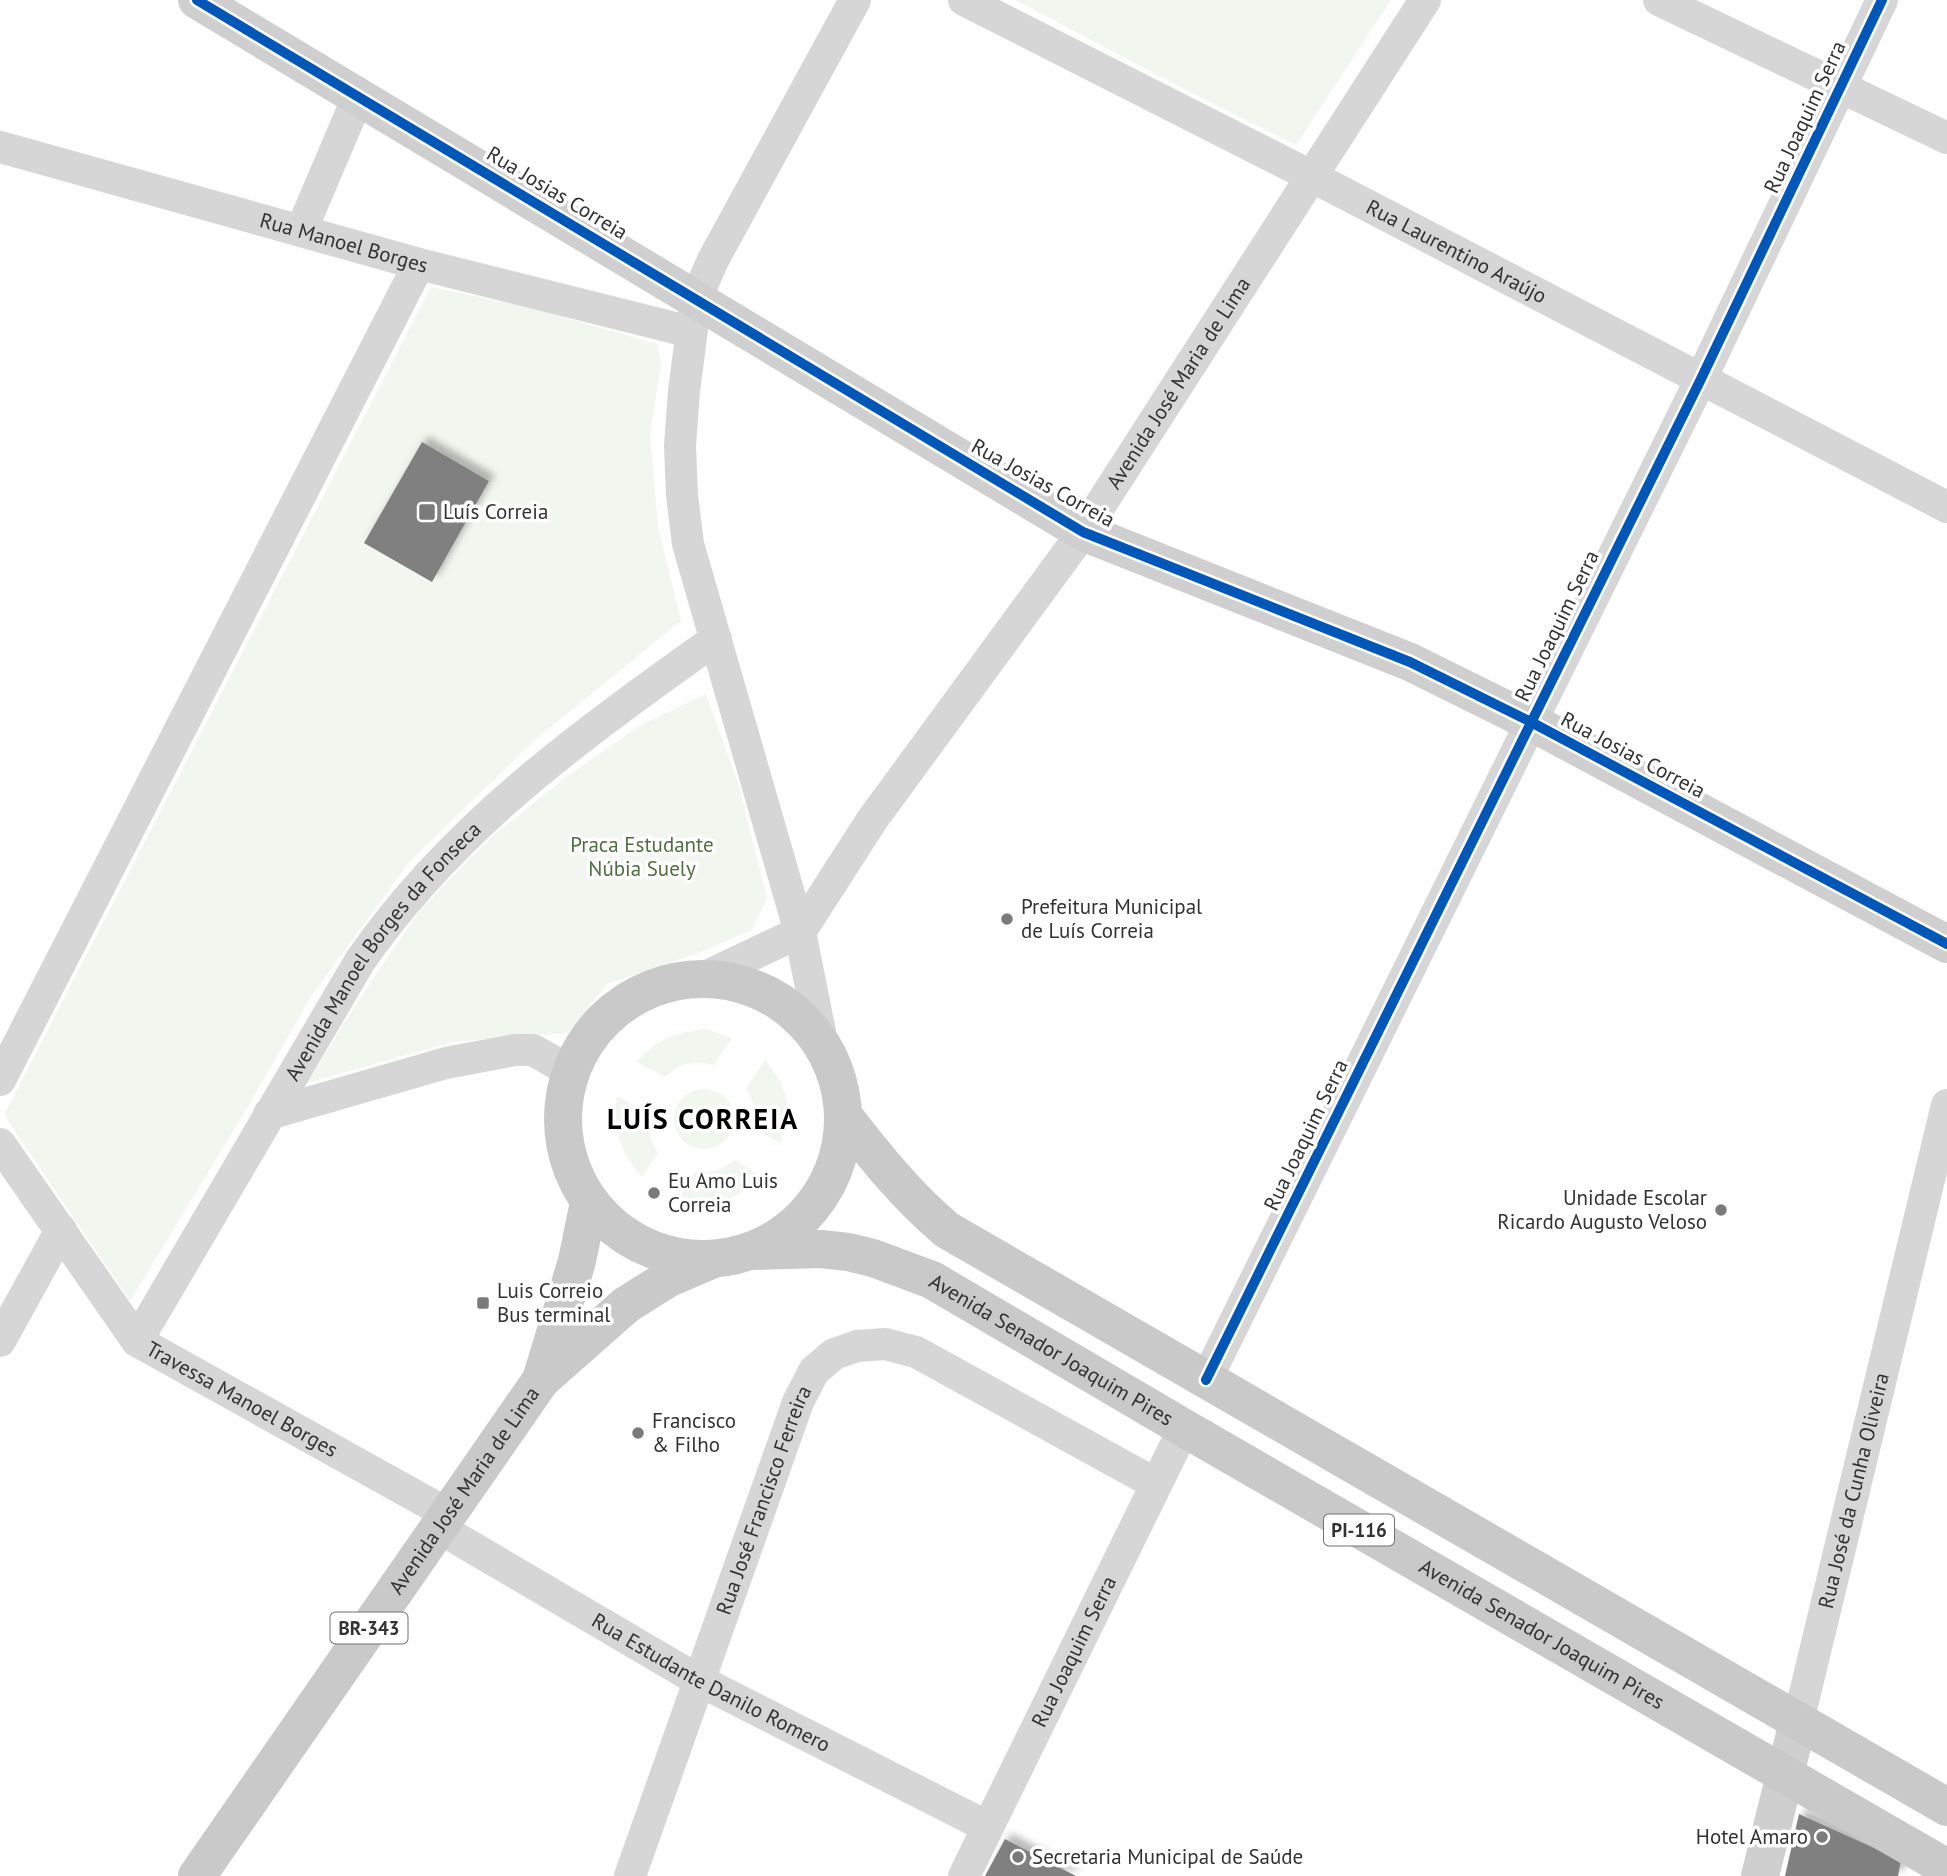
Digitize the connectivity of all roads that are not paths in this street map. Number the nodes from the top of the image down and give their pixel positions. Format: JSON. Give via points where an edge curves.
{"nodes":[{"id":1,"x":197,"y":0,"type":"edge"},
{"id":2,"x":855,"y":0,"type":"edge"},
{"id":3,"x":964,"y":0,"type":"edge"},
{"id":4,"x":1424,"y":0,"type":"edge"},
{"id":5,"x":1659,"y":0,"type":"edge"},
{"id":6,"x":1882,"y":0,"type":"edge"},
{"id":7,"x":1840,"y":88,"type":"junction"},
{"id":8,"x":358,"y":97,"type":"junction"},
{"id":9,"x":1947,"y":138,"type":"edge"},
{"id":10,"x":0,"y":147,"type":"edge"},
{"id":11,"x":1311,"y":176,"type":"junction"},
{"id":12,"x":301,"y":231,"type":"junction"},
{"id":13,"x":419,"y":264,"type":"junction"},
{"id":14,"x":693,"y":316,"type":"junction"},
{"id":15,"x":1700,"y":381,"type":"junction"},
{"id":16,"x":1947,"y":507,"type":"edge"},
{"id":17,"x":1083,"y":532,"type":"junction"},
{"id":18,"x":716,"y":639,"type":"junction"},
{"id":19,"x":1531,"y":722,"type":"junction"},
{"id":20,"x":800,"y":932,"type":"junction"},
{"id":21,"x":1947,"y":944,"type":"edge"},
{"id":22,"x":703,"y":978,"type":"junction"},
{"id":23,"x":823,"y":1047,"type":"junction"},
{"id":24,"x":570,"y":1070,"type":"junction"},
{"id":25,"x":0,"y":1080,"type":"edge"},
{"id":26,"x":1947,"y":1105,"type":"edge"},
{"id":27,"x":269,"y":1114,"type":"junction"},
{"id":28,"x":846,"y":1119,"type":"junction"},
{"id":29,"x":0,"y":1144,"type":"edge"},
{"id":30,"x":589,"y":1202,"type":"junction"},
{"id":31,"x":61,"y":1230,"type":"junction"},
{"id":32,"x":753,"y":1251,"type":"junction"},
{"id":33,"x":713,"y":1260,"type":"junction"},
{"id":34,"x":0,"y":1341,"type":"edge"},
{"id":35,"x":137,"y":1341,"type":"junction"},
{"id":36,"x":541,"y":1380,"type":"junction"},
{"id":37,"x":1206,"y":1380,"type":"junction"},
{"id":38,"x":1184,"y":1428,"type":"junction"},
{"id":39,"x":1156,"y":1484,"type":"junction"},
{"id":40,"x":443,"y":1521,"type":"junction"},
{"id":41,"x":698,"y":1680,"type":"junction"},
{"id":42,"x":1798,"y":1722,"type":"junction"},
{"id":43,"x":1785,"y":1775,"type":"junction"},
{"id":44,"x":1947,"y":1807,"type":"edge"},
{"id":45,"x":988,"y":1826,"type":"junction"},
{"id":46,"x":1947,"y":1868,"type":"edge"},
{"id":47,"x":197,"y":1876,"type":"edge"},
{"id":48,"x":630,"y":1876,"type":"edge"},
{"id":49,"x":964,"y":1876,"type":"edge"},
{"id":50,"x":1760,"y":1876,"type":"edge"}],
"edges":[{"from":1,"to":8,"type":"street","name":"Rua Josias Correia"},
{"from":2,"to":14,"type":"street","via":[[713,260]]},
{"from":3,"to":11,"type":"street","name":"Rua Laurentino Araújo"},
{"from":4,"to":11,"type":"street","name":"Avenida José Maria de Lima"},
{"from":5,"to":7,"type":"street"},
{"from":6,"to":7,"type":"street","name":"Rua Joaquim Serra"},
{"from":7,"to":9,"type":"street"},
{"from":7,"to":15,"type":"street","name":"Rua Joaquim Serra"},
{"from":8,"to":12,"type":"street"},
{"from":8,"to":14,"type":"street","name":"Rua Josias Correia"},
{"from":10,"to":12,"type":"street","name":"Rua Manoel Borges"},
{"from":11,"to":15,"type":"street","name":"Rua Laurentino Araújo"},
{"from":11,"to":17,"type":"street","name":"Avenida José Maria de Lima"},
{"from":12,"to":13,"type":"street","name":"Rua Manoel Borges"},
{"from":13,"to":14,"type":"street","name":"Rua Manoel Borges"},
{"from":13,"to":25,"type":"street"},
{"from":14,"to":17,"type":"street","name":"Rua Josias Correia"},
{"from":14,"to":18,"type":"street","via":[[680,446],[682,495],[688,544]]},
{"from":15,"to":16,"type":"street","name":"Rua Laurentino Araújo"},
{"from":15,"to":19,"type":"street","name":"Rua Joaquim Serra"},
{"from":17,"to":19,"type":"street","name":"Rua Josias Correia","via":[[1409,662]]},
{"from":17,"to":20,"type":"street","name":"Avenida José Maria de Lima","via":[[872,820]]},
{"from":18,"to":20,"type":"street"},
{"from":18,"to":27,"type":"street","name":"Avenida Manoel Borges da Fonseca","via":[[507,797],[421,883],[360,961]]},
{"from":19,"to":21,"type":"street","name":"Rua Josias Correia"},
{"from":19,"to":37,"type":"street","name":"Rua Joaquim Serra"},
{"from":20,"to":22,"type":"street"},
{"from":20,"to":23,"type":"street"},
{"from":22,"to":23,"type":"main road","name":"Avenida José Maria de Lima","via":[[750,986],[792,1010]]},
{"from":22,"to":24,"type":"main road","name":"Avenida José Maria de Lima","via":[[660,984],[621,1003],[590,1032]]},
{"from":23,"to":28,"type":"main road","name":"Avenida José Maria de Lima","via":[[839,1085]]},
{"from":24,"to":27,"type":"street","via":[[533,1050],[514,1050],[446,1063]]},
{"from":24,"to":30,"type":"main road","name":"Avenida José Maria de Lima","via":[[561,1113],[567,1160]]},
{"from":26,"to":42,"type":"street","name":"Rua José da Cunha Oliveira"},
{"from":27,"to":35,"type":"street","name":"Avenida Manoel Borges da Fonseca"},
{"from":28,"to":32,"type":"main road","name":"Avenida José Maria de Lima","via":[[836,1167],[817,1203],[788,1232]]},
{"from":28,"to":37,"type":"main road","number":"PI-116","via":[[893,1179],[947,1230]]},
{"from":29,"to":31,"type":"street","name":"Travessa Manoel Borges"},
{"from":30,"to":33,"type":"main road","name":"Avenida José Maria de Lima","via":[[623,1235],[666,1255]]},
{"from":30,"to":36,"type":"main road","name":"Avenida José Maria de Lima","via":[[577,1261]]},
{"from":31,"to":34,"type":"street"},
{"from":31,"to":35,"type":"street","name":"Travessa Manoel Borges"},
{"from":32,"to":33,"type":"main road","name":"Avenida José Maria de Lima"},
{"from":32,"to":38,"type":"main road","name":"Avenida Senador Joaquim Pires","number":"PI-116","via":[[848,1252],[932,1280]]},
{"from":33,"to":36,"type":"main road","name":"Avenida José Maria de Lima","via":[[669,1278],[626,1306]]},
{"from":35,"to":40,"type":"street","name":"Travessa Manoel Borges"},
{"from":36,"to":40,"type":"main road","name":"Avenida José Maria de Lima","number":"BR-343"},
{"from":37,"to":42,"type":"main road","number":"PI-116"},
{"from":38,"to":39,"type":"street","name":"Rua Joaquim Serra"},
{"from":38,"to":43,"type":"main road","name":"Avenida Senador Joaquim Pires","number":"PI-116"},
{"from":39,"to":41,"type":"street","name":"Rua José Francisco Ferreira","via":[[916,1352],[885,1344],[834,1354],[814,1371],[797,1402]]},
{"from":39,"to":45,"type":"street","name":"Rua Joaquim Serra"},
{"from":40,"to":41,"type":"street","name":"Rua Estudante Danilo Romero"},
{"from":40,"to":47,"type":"main road","name":"Avenida José Maria de Lima","number":"BR-343"},
{"from":41,"to":45,"type":"street","name":"Rua Estudante Danilo Romero"},
{"from":41,"to":48,"type":"street","name":"Rua José Francisco Ferreira"},
{"from":42,"to":43,"type":"street","name":"Rua José da Cunha Oliveira"},
{"from":42,"to":44,"type":"main road","number":"PI-116"},
{"from":43,"to":46,"type":"main road","name":"Avenida Senador Joaquim Pires","number":"PI-116"},
{"from":43,"to":50,"type":"street","name":"Rua José da Cunha Oliveira"},
{"from":45,"to":49,"type":"street","name":"Rua Joaquim Serra"}]}
